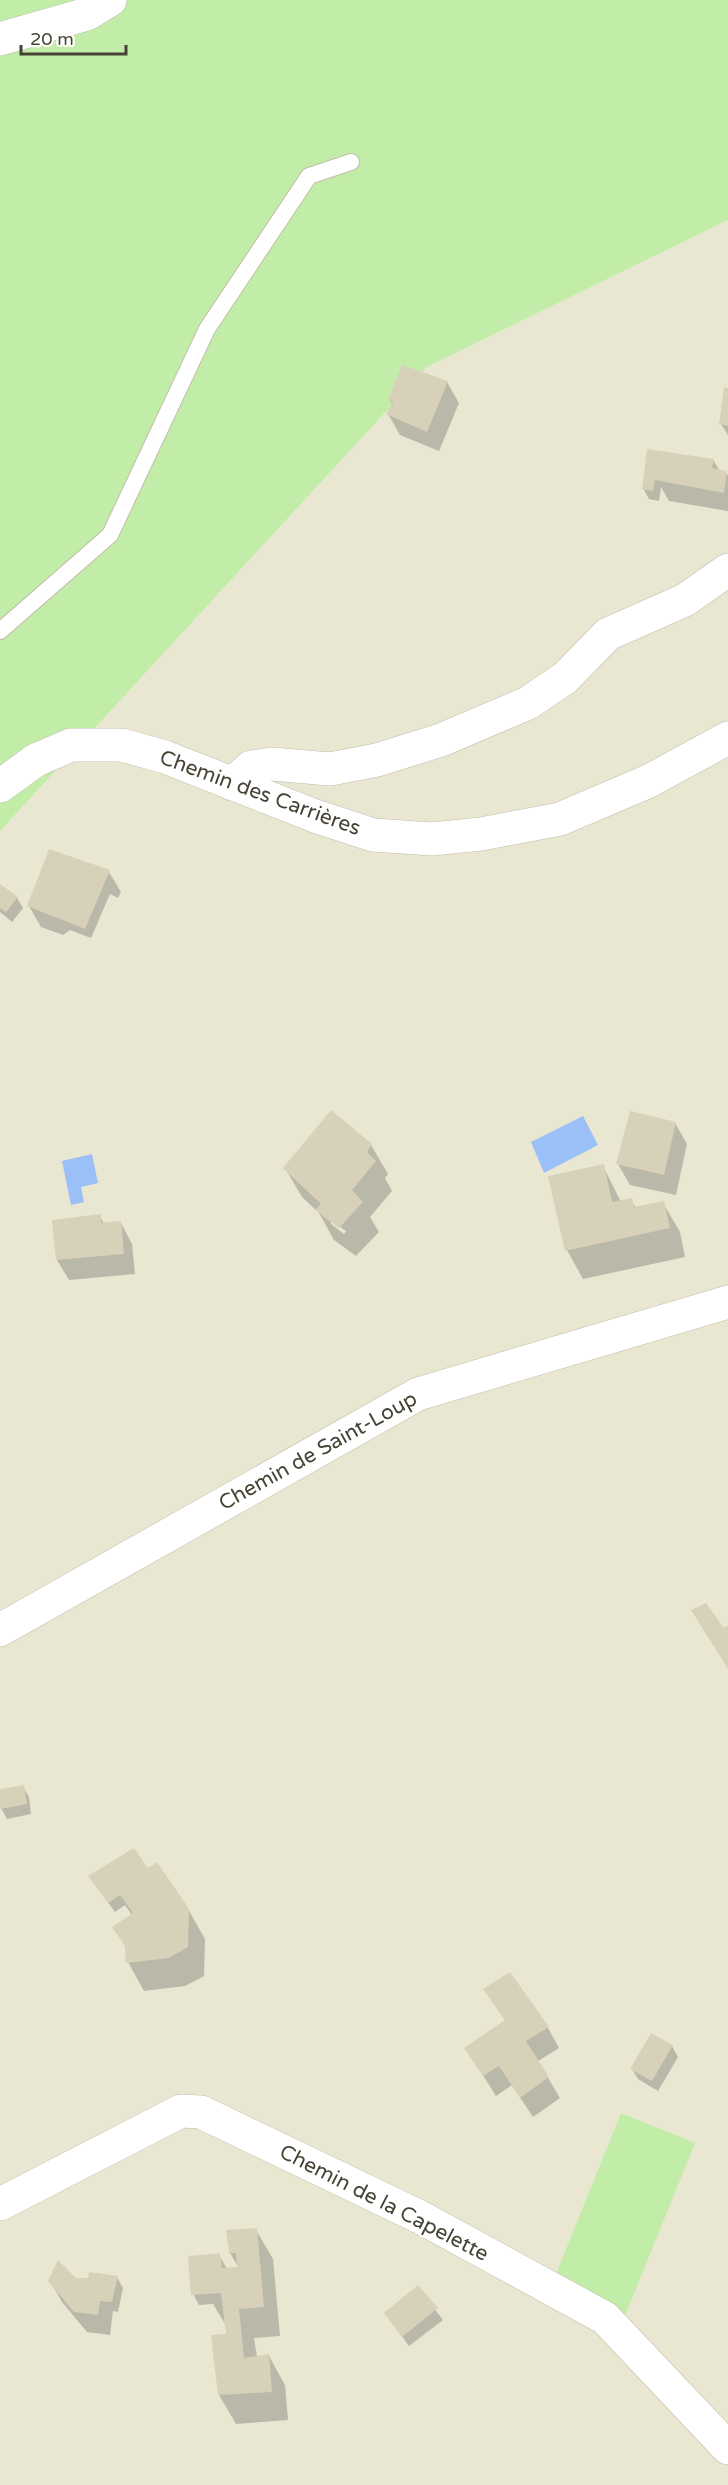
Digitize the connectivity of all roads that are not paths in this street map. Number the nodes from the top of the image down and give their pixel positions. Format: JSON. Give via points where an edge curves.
{"nodes":[{"id":1,"x":110,"y":0,"type":"edge"},
{"id":2,"x":0,"y":39,"type":"edge"},
{"id":3,"x":351,"y":162,"type":"dead end"},
{"id":4,"x":728,"y":570,"type":"edge"},
{"id":5,"x":0,"y":631,"type":"edge"},
{"id":6,"x":728,"y":738,"type":"edge"},
{"id":7,"x":232,"y":784,"type":"junction"},
{"id":8,"x":0,"y":786,"type":"edge"},
{"id":9,"x":728,"y":1302,"type":"edge"},
{"id":10,"x":0,"y":1630,"type":"edge"},
{"id":11,"x":0,"y":2204,"type":"edge"},
{"id":12,"x":728,"y":2448,"type":"edge"}],
"edges":[{"from":1,"to":2,"type":"street","via":[[87,14]]},
{"from":3,"to":5,"type":"lane","via":[[309,176],[207,329],[110,535]]},
{"from":4,"to":7,"type":"street","via":[[685,600],[608,634],[565,678],[528,703],[441,740],[377,760],[330,770],[272,764],[251,767]]},
{"from":6,"to":7,"type":"street","name":"Chemin des Carrières","via":[[649,781],[560,819],[432,839],[373,835]]},
{"from":7,"to":8,"type":"street","name":"Chemin des Carrières","via":[[165,757],[122,745],[71,745],[36,760]]},
{"from":9,"to":10,"type":"street","name":"Chemin de Saint-Loup","via":[[418,1394]]},
{"from":11,"to":12,"type":"street","name":"Chemin de la Capelette","via":[[181,2111],[201,2112],[420,2217],[605,2318]]}]}
